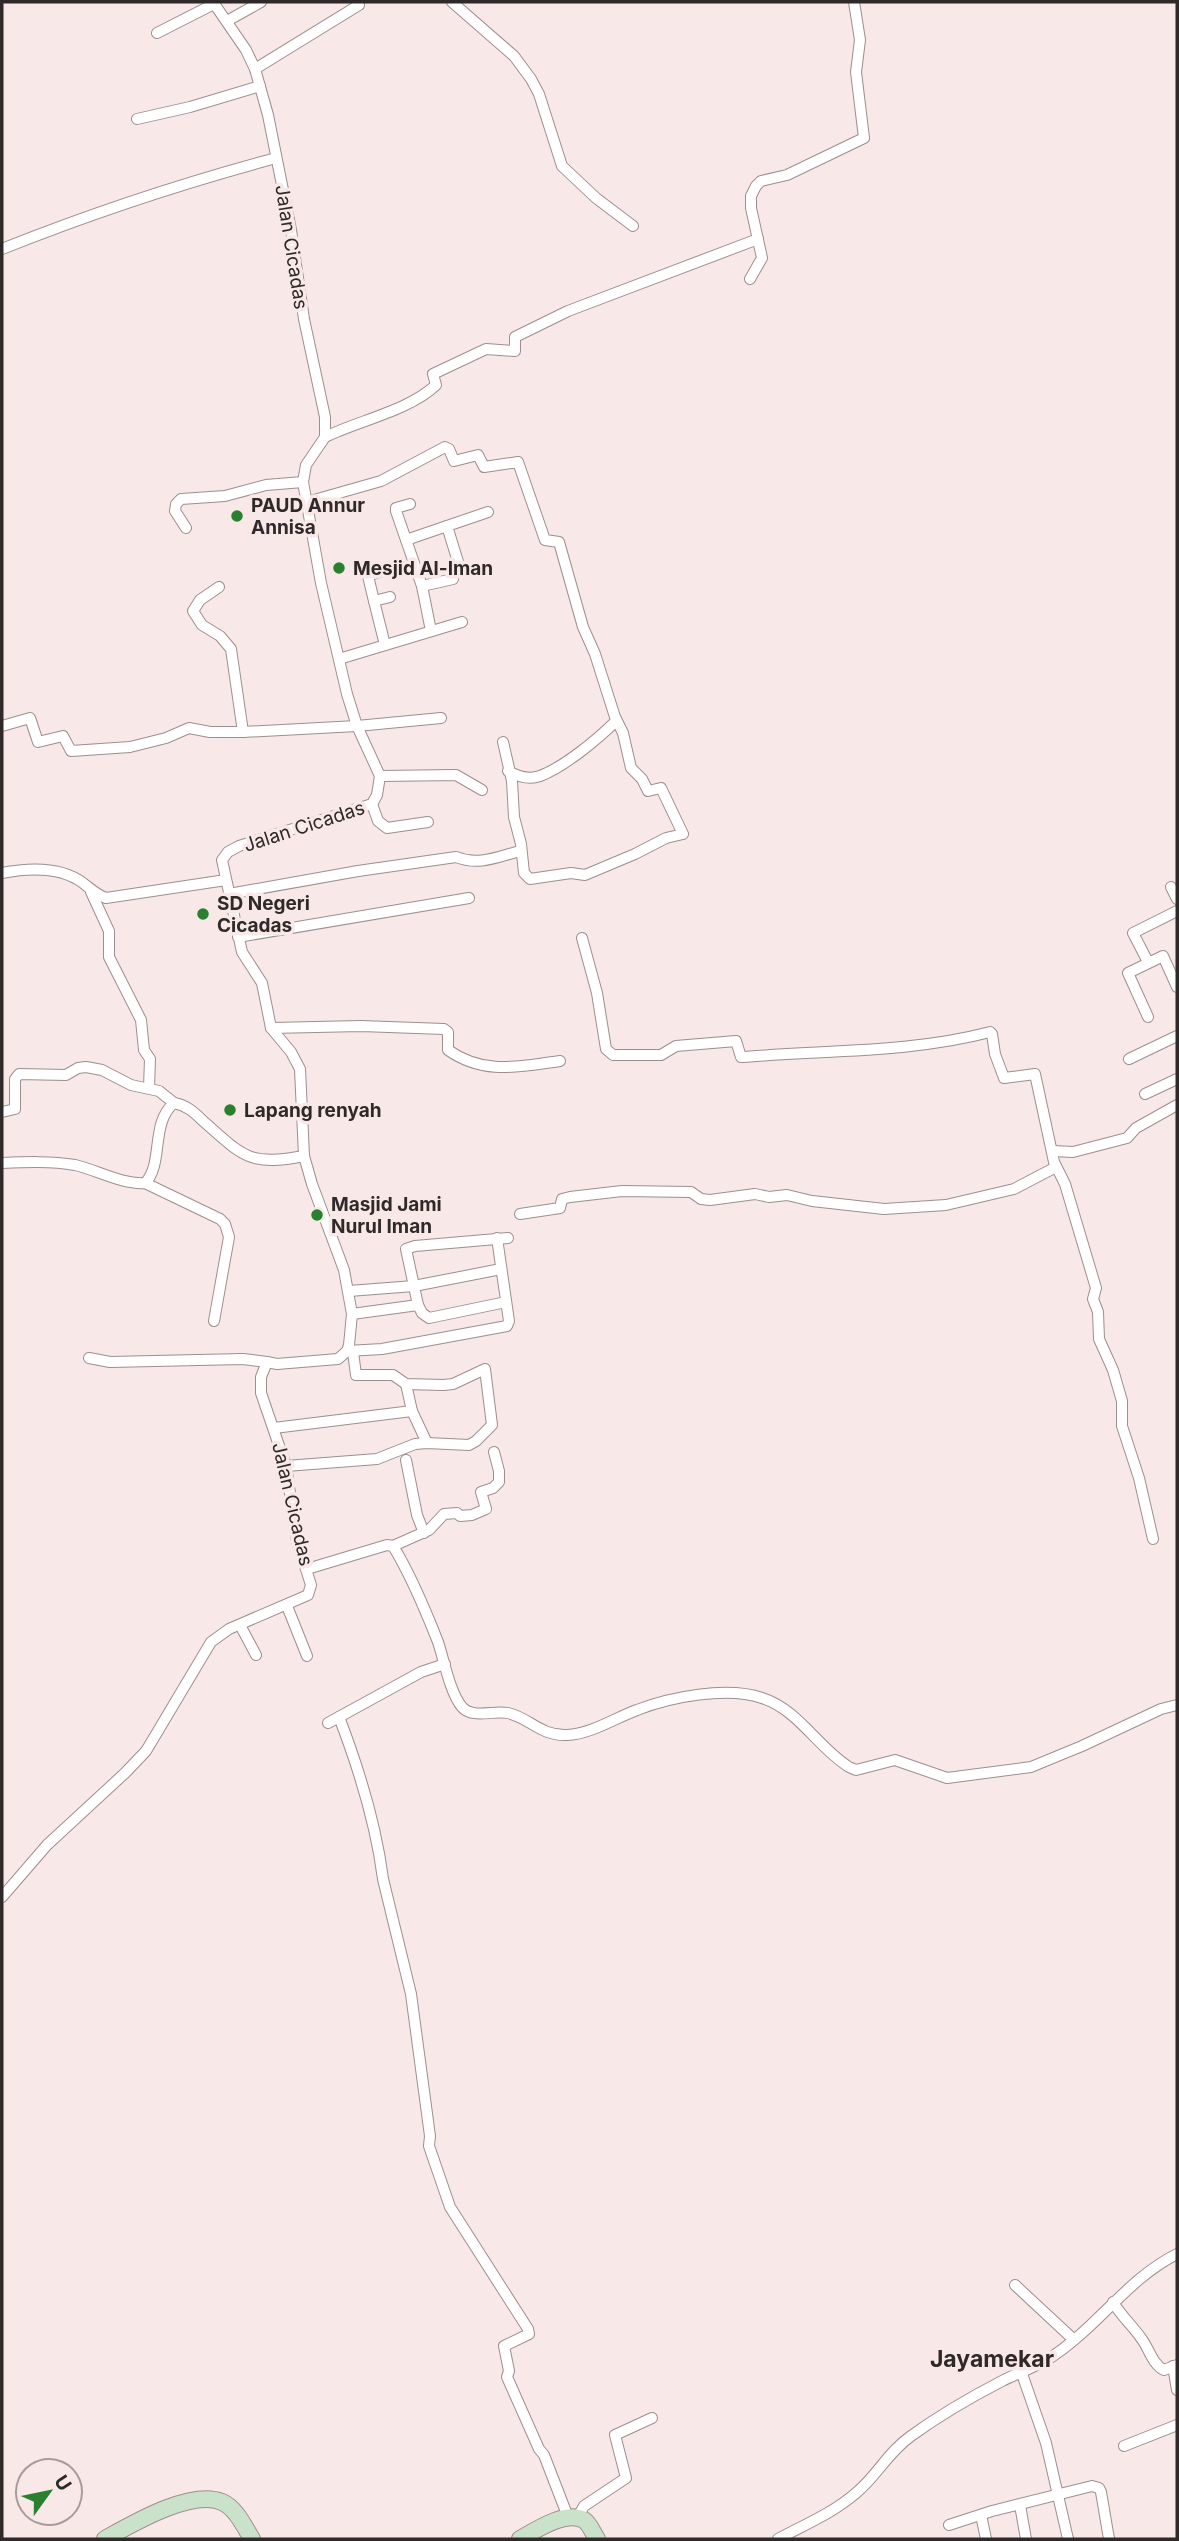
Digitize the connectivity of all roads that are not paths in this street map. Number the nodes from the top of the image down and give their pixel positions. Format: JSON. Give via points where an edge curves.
{"nodes":[{"id":1,"x":261,"y":2,"type":"edge"},
{"id":2,"x":452,"y":2,"type":"edge"},
{"id":3,"x":854,"y":2,"type":"edge"},
{"id":4,"x":213,"y":3,"type":"edge"},
{"id":5,"x":359,"y":5,"type":"dead end"},
{"id":6,"x":227,"y":21,"type":"junction"},
{"id":7,"x":157,"y":33,"type":"dead end"},
{"id":8,"x":255,"y":69,"type":"junction"},
{"id":9,"x":260,"y":86,"type":"junction"},
{"id":10,"x":137,"y":118,"type":"dead end"},
{"id":11,"x":276,"y":158,"type":"junction"},
{"id":12,"x":633,"y":226,"type":"dead end"},
{"id":13,"x":758,"y":239,"type":"junction"},
{"id":14,"x":2,"y":249,"type":"edge"},
{"id":15,"x":750,"y":279,"type":"dead end"},
{"id":16,"x":325,"y":437,"type":"junction"},
{"id":17,"x":303,"y":482,"type":"junction"},
{"id":18,"x":307,"y":502,"type":"junction"},
{"id":19,"x":410,"y":504,"type":"dead end"},
{"id":20,"x":488,"y":512,"type":"dead end"},
{"id":21,"x":447,"y":526,"type":"junction"},
{"id":22,"x":186,"y":528,"type":"dead end"},
{"id":23,"x":406,"y":540,"type":"junction"},
{"id":24,"x":459,"y":565,"type":"dead end"},
{"id":25,"x":384,"y":570,"type":"dead end"},
{"id":26,"x":453,"y":579,"type":"dead end"},
{"id":27,"x":422,"y":586,"type":"junction"},
{"id":28,"x":219,"y":587,"type":"dead end"},
{"id":29,"x":390,"y":597,"type":"dead end"},
{"id":30,"x":374,"y":601,"type":"junction"},
{"id":31,"x":462,"y":622,"type":"dead end"},
{"id":32,"x":431,"y":631,"type":"junction"},
{"id":33,"x":385,"y":645,"type":"junction"},
{"id":34,"x":339,"y":659,"type":"junction"},
{"id":35,"x":441,"y":718,"type":"dead end"},
{"id":36,"x":616,"y":721,"type":"junction"},
{"id":37,"x":2,"y":726,"type":"edge"},
{"id":38,"x":357,"y":726,"type":"junction"},
{"id":39,"x":243,"y":732,"type":"junction"},
{"id":40,"x":503,"y":742,"type":"dead end"},
{"id":41,"x":508,"y":771,"type":"junction"},
{"id":42,"x":380,"y":776,"type":"junction"},
{"id":43,"x":482,"y":790,"type":"dead end"},
{"id":44,"x":372,"y":804,"type":"junction"},
{"id":45,"x":428,"y":822,"type":"dead end"},
{"id":46,"x":520,"y":851,"type":"junction"},
{"id":47,"x":2,"y":873,"type":"edge"},
{"id":48,"x":226,"y":880,"type":"junction"},
{"id":49,"x":1171,"y":887,"type":"dead end"},
{"id":50,"x":90,"y":890,"type":"junction"},
{"id":51,"x":229,"y":894,"type":"junction"},
{"id":52,"x":469,"y":898,"type":"dead end"},
{"id":53,"x":1177,"y":899,"type":"edge"},
{"id":54,"x":1177,"y":911,"type":"edge"},
{"id":55,"x":239,"y":937,"type":"junction"},
{"id":56,"x":582,"y":937,"type":"dead end"},
{"id":57,"x":1148,"y":962,"type":"junction"},
{"id":58,"x":1177,"y":987,"type":"edge"},
{"id":59,"x":1148,"y":1017,"type":"dead end"},
{"id":60,"x":271,"y":1028,"type":"junction"},
{"id":61,"x":1177,"y":1036,"type":"edge"},
{"id":62,"x":1129,"y":1059,"type":"dead end"},
{"id":63,"x":560,"y":1061,"type":"dead end"},
{"id":64,"x":1177,"y":1079,"type":"edge"},
{"id":65,"x":149,"y":1088,"type":"junction"},
{"id":66,"x":1145,"y":1094,"type":"dead end"},
{"id":67,"x":174,"y":1103,"type":"junction"},
{"id":68,"x":1177,"y":1105,"type":"edge"},
{"id":69,"x":2,"y":1112,"type":"edge"},
{"id":70,"x":1052,"y":1151,"type":"junction"},
{"id":71,"x":304,"y":1156,"type":"junction"},
{"id":72,"x":2,"y":1163,"type":"edge"},
{"id":73,"x":1056,"y":1167,"type":"junction"},
{"id":74,"x":145,"y":1183,"type":"junction"},
{"id":75,"x":520,"y":1214,"type":"dead end"},
{"id":76,"x":501,"y":1269,"type":"junction"},
{"id":77,"x":414,"y":1286,"type":"junction"},
{"id":78,"x":349,"y":1291,"type":"junction"},
{"id":79,"x":506,"y":1302,"type":"junction"},
{"id":80,"x":418,"y":1305,"type":"junction"},
{"id":81,"x":352,"y":1314,"type":"junction"},
{"id":82,"x":214,"y":1321,"type":"dead end"},
{"id":83,"x":350,"y":1352,"type":"junction"},
{"id":84,"x":89,"y":1358,"type":"dead end"},
{"id":85,"x":267,"y":1362,"type":"junction"},
{"id":86,"x":405,"y":1384,"type":"junction"},
{"id":87,"x":412,"y":1411,"type":"junction"},
{"id":88,"x":274,"y":1428,"type":"junction"},
{"id":89,"x":428,"y":1443,"type":"junction"},
{"id":90,"x":494,"y":1452,"type":"dead end"},
{"id":91,"x":406,"y":1460,"type":"dead end"},
{"id":92,"x":286,"y":1466,"type":"junction"},
{"id":93,"x":424,"y":1533,"type":"junction"},
{"id":94,"x":1153,"y":1539,"type":"dead end"},
{"id":95,"x":393,"y":1545,"type":"junction"},
{"id":96,"x":307,"y":1569,"type":"junction"},
{"id":97,"x":287,"y":1606,"type":"junction"},
{"id":98,"x":240,"y":1625,"type":"junction"},
{"id":99,"x":256,"y":1655,"type":"dead end"},
{"id":100,"x":307,"y":1656,"type":"dead end"},
{"id":101,"x":445,"y":1664,"type":"junction"},
{"id":102,"x":1177,"y":1705,"type":"edge"},
{"id":103,"x":2,"y":1897,"type":"edge"},
{"id":104,"x":1177,"y":2254,"type":"edge"},
{"id":105,"x":1015,"y":2285,"type":"dead end"},
{"id":106,"x":1114,"y":2302,"type":"junction"},
{"id":107,"x":1073,"y":2339,"type":"junction"},
{"id":108,"x":1175,"y":2366,"type":"edge"},
{"id":109,"x":1021,"y":2371,"type":"junction"},
{"id":110,"x":1177,"y":2390,"type":"edge"},
{"id":111,"x":652,"y":2418,"type":"dead end"},
{"id":112,"x":1177,"y":2425,"type":"edge"},
{"id":113,"x":1124,"y":2446,"type":"dead end"},
{"id":114,"x":1058,"y":2495,"type":"junction"},
{"id":115,"x":1020,"y":2505,"type":"junction"},
{"id":116,"x":981,"y":2515,"type":"junction"},
{"id":117,"x":572,"y":2518,"type":"junction"},
{"id":118,"x":949,"y":2525,"type":"dead end"},
{"id":119,"x":105,"y":2539,"type":"edge"},
{"id":120,"x":252,"y":2539,"type":"edge"},
{"id":121,"x":520,"y":2539,"type":"edge"},
{"id":122,"x":597,"y":2539,"type":"edge"},
{"id":123,"x":778,"y":2539,"type":"edge"},
{"id":124,"x":986,"y":2539,"type":"edge"},
{"id":125,"x":1026,"y":2539,"type":"edge"},
{"id":126,"x":1068,"y":2539,"type":"edge"},
{"id":127,"x":1109,"y":2539,"type":"edge"}],
"edges":[{"from":1,"to":6,"type":"street"},
{"from":2,"to":12,"type":"street","via":[[514,56],[531,79],[562,166]]},
{"from":3,"to":13,"type":"street","via":[[864,138],[787,175],[761,181],[751,196]]},
{"from":4,"to":6,"type":"street","name":"Jalan Cicadas"},
{"from":4,"to":7,"type":"street"},
{"from":5,"to":8,"type":"street"},
{"from":6,"to":8,"type":"street","name":"Jalan Cicadas"},
{"from":8,"to":9,"type":"street","name":"Jalan Cicadas"},
{"from":9,"to":10,"type":"street"},
{"from":9,"to":11,"type":"street","name":"Jalan Cicadas"},
{"from":11,"to":14,"type":"street","via":[[125,202]]},
{"from":11,"to":16,"type":"street","name":"Jalan Cicadas"},
{"from":13,"to":15,"type":"street","via":[[762,258]]},
{"from":13,"to":16,"type":"street","via":[[568,312],[515,337],[515,351],[483,350],[433,374],[436,385],[418,400]]},
{"from":16,"to":17,"type":"street","via":[[306,465]]},
{"from":17,"to":18,"type":"street","name":"Jalan Cicadas"},
{"from":17,"to":22,"type":"street","via":[[181,499],[175,511]]},
{"from":18,"to":34,"type":"street","name":"Jalan Cicadas"},
{"from":18,"to":36,"type":"street","via":[[380,481],[445,447],[454,461],[478,455],[484,467],[517,462],[545,540],[559,542]]},
{"from":19,"to":23,"type":"street","via":[[395,509]]},
{"from":20,"to":21,"type":"street"},
{"from":21,"to":23,"type":"street"},
{"from":21,"to":24,"type":"street"},
{"from":23,"to":27,"type":"street"},
{"from":25,"to":30,"type":"street","via":[[368,576]]},
{"from":26,"to":27,"type":"street"},
{"from":27,"to":32,"type":"street"},
{"from":28,"to":39,"type":"street","via":[[193,611],[202,625],[231,649]]},
{"from":29,"to":30,"type":"street"},
{"from":30,"to":33,"type":"street"},
{"from":31,"to":32,"type":"street"},
{"from":32,"to":33,"type":"street"},
{"from":33,"to":34,"type":"street"},
{"from":34,"to":38,"type":"street","name":"Jalan Cicadas"},
{"from":35,"to":38,"type":"street"},
{"from":36,"to":41,"type":"street","via":[[576,755],[538,777]]},
{"from":36,"to":46,"type":"street","via":[[631,768],[648,791],[662,788],[683,834],[579,875],[530,879],[524,873]]},
{"from":37,"to":39,"type":"street","via":[[30,718],[38,743],[63,736],[71,751],[130,747],[189,728]]},
{"from":38,"to":39,"type":"street"},
{"from":38,"to":42,"type":"street","name":"Jalan Cicadas"},
{"from":40,"to":41,"type":"street"},
{"from":41,"to":46,"type":"street"},
{"from":42,"to":43,"type":"street","via":[[456,775]]},
{"from":42,"to":44,"type":"street","name":"Jalan Cicadas"},
{"from":44,"to":45,"type":"street","via":[[377,821],[387,828]]},
{"from":44,"to":48,"type":"street","name":"Jalan Cicadas","via":[[239,846],[222,860]]},
{"from":46,"to":51,"type":"street","via":[[478,862],[456,857]]},
{"from":47,"to":50,"type":"street","via":[[52,871],[82,882]]},
{"from":48,"to":50,"type":"street","via":[[106,898]]},
{"from":48,"to":51,"type":"street","name":"Jalan Cicadas"},
{"from":49,"to":53,"type":"street"},
{"from":50,"to":65,"type":"street","via":[[109,931],[109,957],[141,1020],[144,1050],[150,1059]]},
{"from":51,"to":55,"type":"street","name":"Jalan Cicadas"},
{"from":52,"to":55,"type":"street"},
{"from":54,"to":57,"type":"street","via":[[1133,933]]},
{"from":55,"to":60,"type":"street","name":"Jalan Cicadas","via":[[242,952],[261,983]]},
{"from":56,"to":70,"type":"street","via":[[606,1049],[613,1055],[661,1055],[676,1046],[736,1041],[744,1058],[928,1045],[991,1032],[1004,1078],[1035,1075]]},
{"from":57,"to":58,"type":"street","via":[[1163,956]]},
{"from":57,"to":59,"type":"street","via":[[1128,973]]},
{"from":60,"to":63,"type":"street","via":[[444,1029],[448,1051],[473,1063],[516,1069]]},
{"from":60,"to":71,"type":"street","name":"Jalan Cicadas","via":[[299,1069]]},
{"from":61,"to":62,"type":"street"},
{"from":64,"to":66,"type":"street"},
{"from":65,"to":67,"type":"street"},
{"from":65,"to":69,"type":"street","via":[[86,1067],[66,1075],[21,1074],[15,1079],[15,1109]]},
{"from":67,"to":71,"type":"street","via":[[187,1107],[234,1150],[249,1157],[281,1161]]},
{"from":67,"to":74,"type":"street","via":[[165,1113]]},
{"from":68,"to":70,"type":"street","via":[[1127,1138],[1073,1153]]},
{"from":70,"to":73,"type":"street"},
{"from":71,"to":78,"type":"street","name":"Jalan Cicadas"},
{"from":72,"to":74,"type":"street","via":[[54,1162]]},
{"from":73,"to":75,"type":"street","via":[[1014,1189],[946,1205],[884,1209],[787,1195],[710,1200],[691,1192],[622,1191],[569,1197],[562,1199],[559,1208]]},
{"from":73,"to":94,"type":"street","via":[[1096,1288],[1093,1299],[1099,1339],[1122,1401],[1122,1426]]},
{"from":74,"to":82,"type":"street","via":[[220,1219],[228,1229]]},
{"from":76,"to":77,"type":"street"},
{"from":76,"to":77,"type":"street","via":[[503,1238],[407,1247]]},
{"from":76,"to":79,"type":"street"},
{"from":77,"to":78,"type":"street"},
{"from":77,"to":80,"type":"street"},
{"from":78,"to":81,"type":"street","name":"Jalan Cicadas"},
{"from":79,"to":80,"type":"street","via":[[438,1318],[429,1318]]},
{"from":79,"to":83,"type":"street","via":[[509,1324],[503,1327]]},
{"from":80,"to":81,"type":"street"},
{"from":81,"to":83,"type":"street","name":"Jalan Cicadas"},
{"from":83,"to":85,"type":"street","via":[[325,1362]]},
{"from":83,"to":86,"type":"street","via":[[356,1375],[393,1375]]},
{"from":84,"to":85,"type":"street","via":[[110,1362]]},
{"from":85,"to":88,"type":"street","name":"Jalan Cicadas","via":[[261,1393]]},
{"from":86,"to":87,"type":"street"},
{"from":86,"to":89,"type":"street","via":[[453,1384],[486,1371],[493,1421],[488,1430],[469,1445]]},
{"from":87,"to":88,"type":"street"},
{"from":87,"to":89,"type":"street"},
{"from":88,"to":92,"type":"street","name":"Jalan Cicadas"},
{"from":89,"to":92,"type":"street","via":[[377,1460]]},
{"from":90,"to":93,"type":"street","via":[[499,1482],[481,1492],[486,1509],[472,1515],[444,1514]]},
{"from":91,"to":93,"type":"street"},
{"from":92,"to":96,"type":"street","name":"Jalan Cicadas","via":[[297,1541]]},
{"from":93,"to":95,"type":"street"},
{"from":95,"to":96,"type":"street"},
{"from":95,"to":101,"type":"street"},
{"from":96,"to":97,"type":"street","name":"Jalan Cicadas","via":[[308,1595]]},
{"from":97,"to":98,"type":"street","name":"Jalan Cicadas"},
{"from":97,"to":100,"type":"street"},
{"from":98,"to":99,"type":"street"},
{"from":98,"to":103,"type":"street","name":"Jalan Cicadas","via":[[211,1642],[146,1751],[47,1845]]},
{"from":101,"to":102,"type":"street","via":[[466,1710],[512,1714],[556,1735],[571,1735],[689,1696],[724,1692],[761,1697],[784,1708],[849,1767],[895,1760],[947,1778],[1031,1767]]},
{"from":101,"to":117,"type":"street","via":[[421,1672],[333,1720],[354,1756],[383,1865],[420,2047],[429,2146],[448,2202],[528,2331],[504,2346],[507,2377]]},
{"from":104,"to":106,"type":"street","via":[[1138,2278]]},
{"from":105,"to":107,"type":"street"},
{"from":106,"to":107,"type":"street"},
{"from":106,"to":108,"type":"street","via":[[1157,2366],[1164,2370]]},
{"from":107,"to":109,"type":"street","via":[[1049,2358]]},
{"from":108,"to":110,"type":"street"},
{"from":109,"to":114,"type":"street"},
{"from":109,"to":123,"type":"street","via":[[911,2436],[856,2493]]},
{"from":111,"to":117,"type":"street","via":[[615,2435],[626,2478]]},
{"from":112,"to":113,"type":"street"},
{"from":114,"to":115,"type":"street"},
{"from":114,"to":126,"type":"street"},
{"from":114,"to":127,"type":"street","via":[[1099,2488]]},
{"from":115,"to":116,"type":"street"},
{"from":115,"to":125,"type":"street"},
{"from":116,"to":118,"type":"street"},
{"from":116,"to":124,"type":"street"},
{"from":117,"to":121,"type":"street"},
{"from":117,"to":122,"type":"street","via":[[588,2524]]},
{"from":119,"to":120,"type":"street","via":[[171,2508],[205,2499],[230,2507]]}]}
